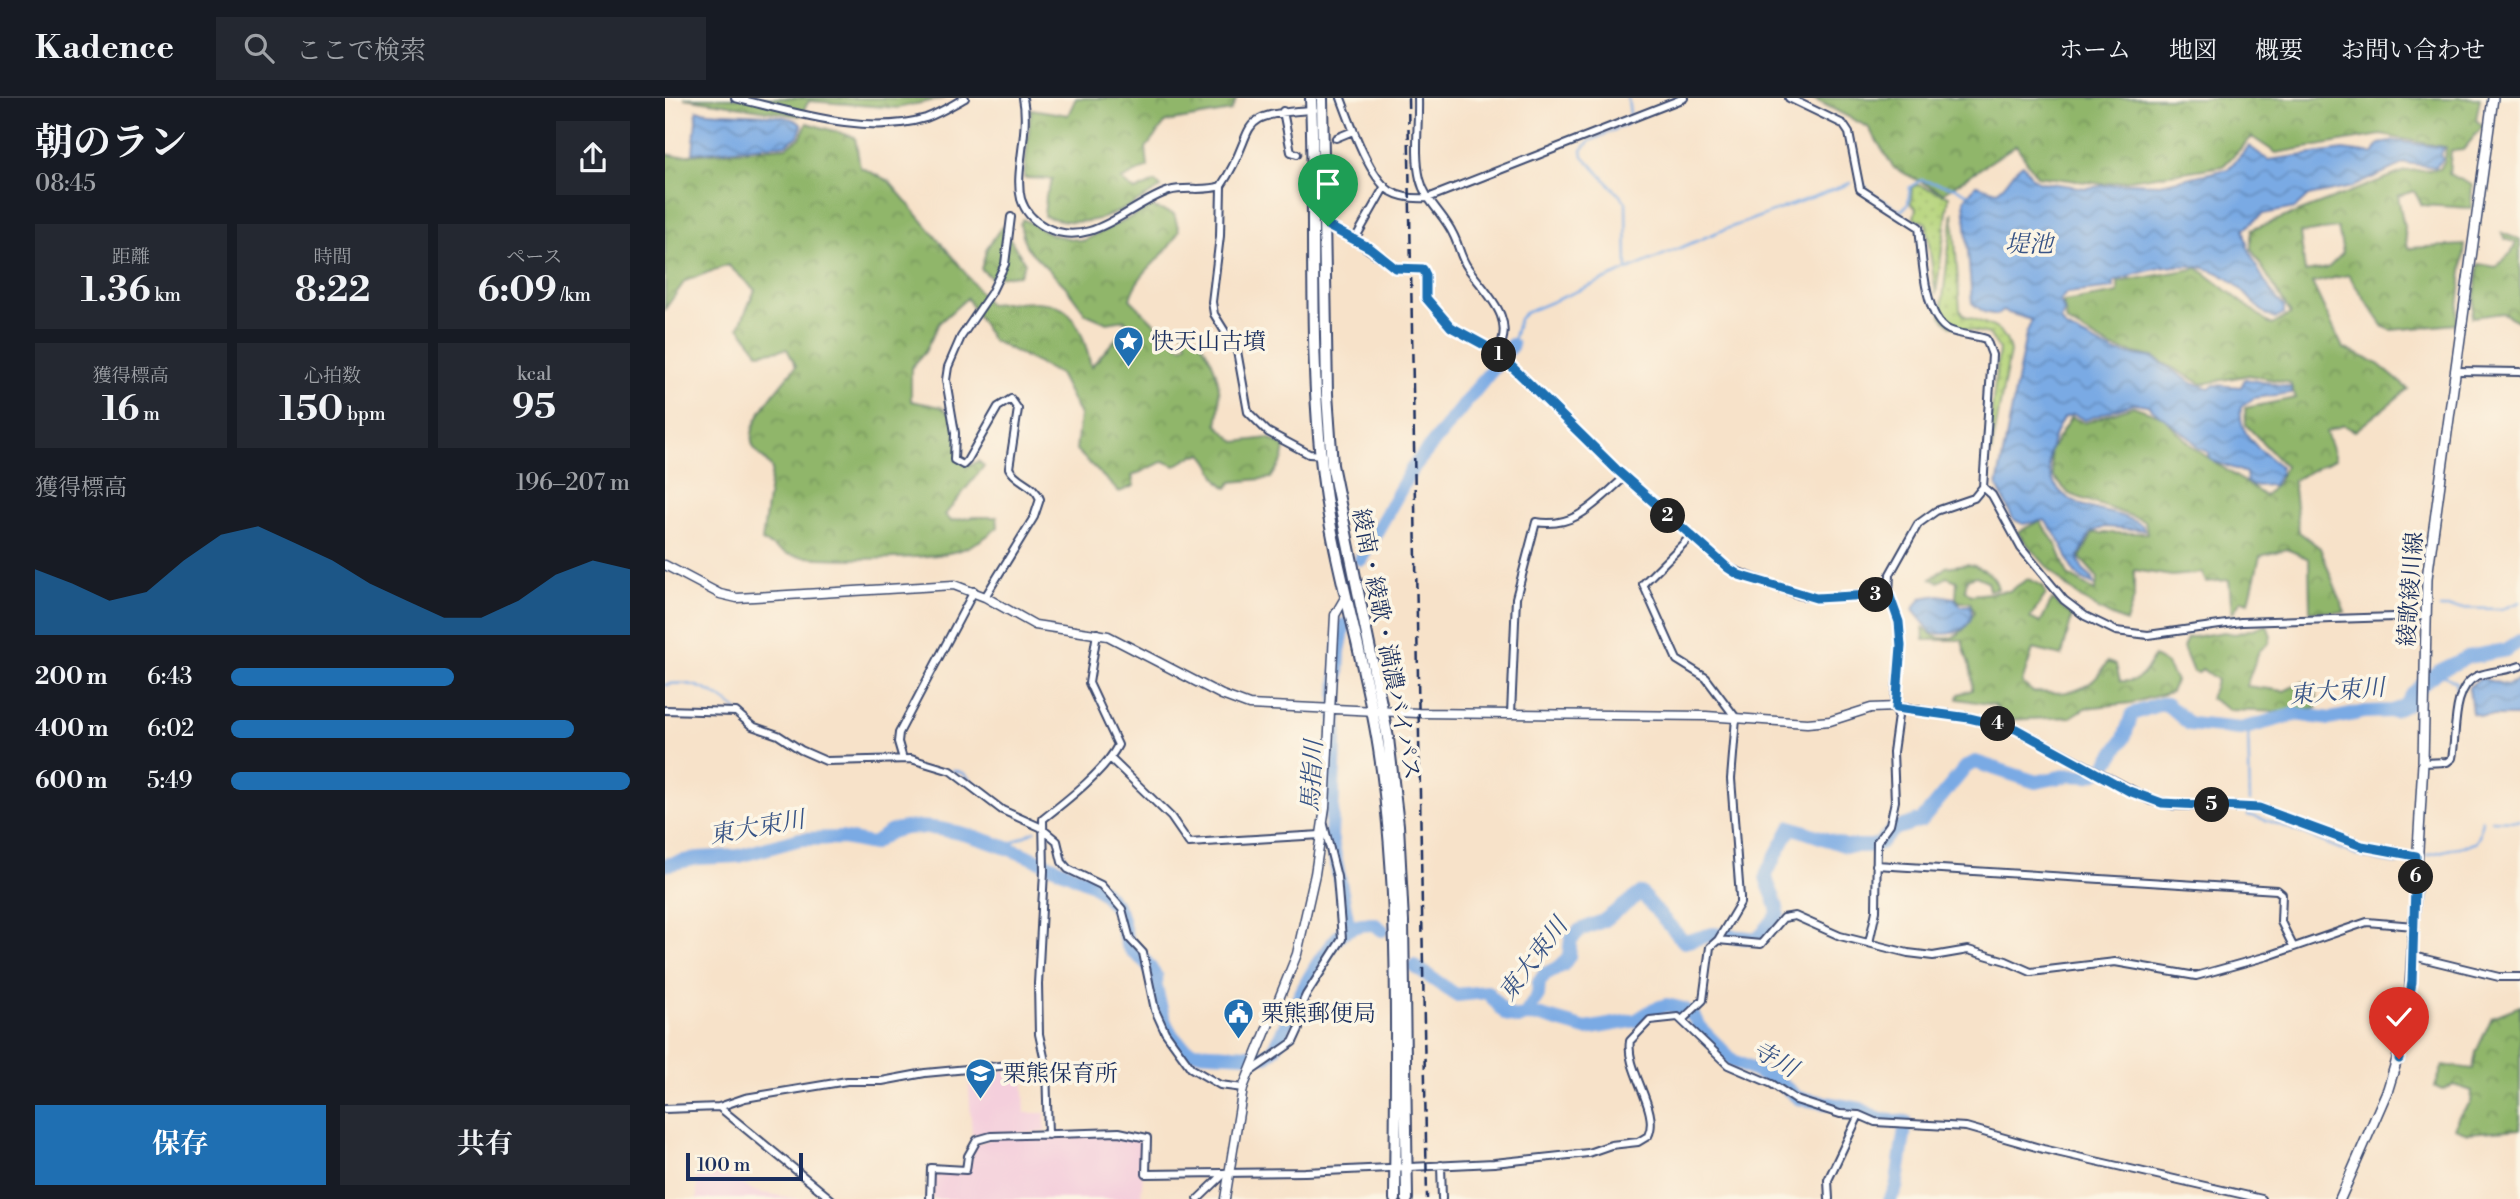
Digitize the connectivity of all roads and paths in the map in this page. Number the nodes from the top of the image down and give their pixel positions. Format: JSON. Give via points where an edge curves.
{"nodes":[{"id":1,"x":735,"y":98,"type":"edge"},
{"id":2,"x":965,"y":98,"type":"edge"},
{"id":3,"x":1023,"y":98,"type":"edge"},
{"id":4,"x":1311,"y":98,"type":"edge"},
{"id":5,"x":1341,"y":98,"type":"edge"},
{"id":6,"x":1418,"y":98,"type":"edge"},
{"id":7,"x":1684,"y":98,"type":"edge"},
{"id":8,"x":1789,"y":98,"type":"edge"},
{"id":9,"x":2493,"y":98,"type":"edge"},
{"id":10,"x":1319,"y":106,"type":"edge"},
{"id":11,"x":1283,"y":111,"type":"junction"},
{"id":12,"x":1353,"y":131,"type":"junction"},
{"id":13,"x":1336,"y":138,"type":"tunnel mouth"},
{"id":14,"x":1297,"y":154,"type":"dead end"},
{"id":15,"x":1221,"y":186,"type":"junction"},
{"id":16,"x":1385,"y":186,"type":"junction"},
{"id":17,"x":1428,"y":198,"type":"junction"},
{"id":18,"x":1011,"y":217,"type":"dead end"},
{"id":19,"x":1325,"y":226,"type":"junction"},
{"id":20,"x":1355,"y":239,"type":"junction"},
{"id":21,"x":1500,"y":356,"type":"junction"},
{"id":22,"x":2456,"y":371,"type":"junction"},
{"id":23,"x":2520,"y":372,"type":"edge"},
{"id":24,"x":1326,"y":455,"type":"junction"},
{"id":25,"x":1625,"y":477,"type":"junction"},
{"id":26,"x":1983,"y":487,"type":"junction"},
{"id":27,"x":1690,"y":537,"type":"junction"},
{"id":28,"x":665,"y":565,"type":"edge"},
{"id":29,"x":974,"y":591,"type":"junction"},
{"id":30,"x":1889,"y":594,"type":"junction"},
{"id":31,"x":1346,"y":596,"type":"junction"},
{"id":32,"x":985,"y":597,"type":"junction"},
{"id":33,"x":2426,"y":616,"type":"junction"},
{"id":34,"x":1097,"y":633,"type":"junction"},
{"id":35,"x":2520,"y":666,"type":"edge"},
{"id":36,"x":1335,"y":708,"type":"junction"},
{"id":37,"x":1896,"y":708,"type":"junction"},
{"id":38,"x":665,"y":710,"type":"edge"},
{"id":39,"x":1377,"y":711,"type":"junction"},
{"id":40,"x":1511,"y":714,"type":"junction"},
{"id":41,"x":1736,"y":718,"type":"junction"},
{"id":42,"x":902,"y":757,"type":"junction"},
{"id":43,"x":1110,"y":758,"type":"junction"},
{"id":44,"x":2423,"y":763,"type":"junction"},
{"id":45,"x":1323,"y":820,"type":"junction"},
{"id":46,"x":1041,"y":827,"type":"junction"},
{"id":47,"x":1321,"y":835,"type":"junction"},
{"id":48,"x":2416,"y":856,"type":"junction"},
{"id":49,"x":1876,"y":865,"type":"junction"},
{"id":50,"x":2414,"y":926,"type":"junction"},
{"id":51,"x":1719,"y":936,"type":"junction"},
{"id":52,"x":1869,"y":943,"type":"junction"},
{"id":53,"x":2293,"y":946,"type":"junction"},
{"id":54,"x":2413,"y":956,"type":"junction"},
{"id":55,"x":2520,"y":977,"type":"edge"},
{"id":56,"x":1687,"y":1016,"type":"junction"},
{"id":57,"x":1046,"y":1066,"type":"junction"},
{"id":58,"x":1250,"y":1072,"type":"junction"},
{"id":59,"x":1243,"y":1088,"type":"junction"},
{"id":60,"x":719,"y":1108,"type":"junction"},
{"id":61,"x":665,"y":1109,"type":"edge"},
{"id":62,"x":1859,"y":1115,"type":"junction"},
{"id":63,"x":1048,"y":1135,"type":"junction"},
{"id":64,"x":1441,"y":1165,"type":"junction"},
{"id":65,"x":1401,"y":1167,"type":"junction"},
{"id":66,"x":1226,"y":1173,"type":"junction"},
{"id":67,"x":831,"y":1199,"type":"edge"},
{"id":68,"x":930,"y":1199,"type":"edge"},
{"id":69,"x":1198,"y":1199,"type":"edge"},
{"id":70,"x":1225,"y":1199,"type":"edge"},
{"id":71,"x":1395,"y":1199,"type":"edge"},
{"id":72,"x":1407,"y":1199,"type":"edge"},
{"id":73,"x":1442,"y":1199,"type":"edge"},
{"id":74,"x":1829,"y":1199,"type":"edge"},
{"id":75,"x":2262,"y":1199,"type":"edge"},
{"id":76,"x":2340,"y":1199,"type":"edge"}],
"edges":[{"from":1,"to":2,"type":"street","via":[[855,123],[891,125],[931,116]]},
{"from":3,"to":15,"type":"street","via":[[1021,198],[1027,212],[1053,231],[1090,231],[1165,192]]},
{"from":4,"to":10,"type":"highway","name":"綾南・綾歌・満濃バイパス"},
{"from":5,"to":12,"type":"street"},
{"from":6,"to":17,"type":"street","via":[[1420,178]]},
{"from":7,"to":17,"type":"street"},
{"from":8,"to":26,"type":"street","via":[[1843,124],[1849,133],[1860,189],[1919,227],[1926,285],[1943,326],[1989,343]]},
{"from":9,"to":22,"type":"main road","name":"綾歌綾川線"},
{"from":10,"to":11,"type":"street"},
{"from":10,"to":19,"type":"highway","name":"綾南・綾歌・満濃バイパス"},
{"from":10,"to":24,"type":"highway","name":"綾南・綾歌・満濃バイパス"},
{"from":11,"to":14,"type":"street","via":[[1286,138],[1291,152]]},
{"from":11,"to":15,"type":"street","via":[[1267,113],[1253,122]]},
{"from":12,"to":13,"type":"street"},
{"from":12,"to":16,"type":"street"},
{"from":15,"to":24,"type":"street","via":[[1212,302],[1214,314],[1237,351],[1248,412],[1268,432],[1309,454]]},
{"from":16,"to":17,"type":"street","via":[[1410,198]]},
{"from":16,"to":20,"type":"street"},
{"from":17,"to":21,"type":"street","via":[[1454,235],[1467,267],[1502,316]]},
{"from":18,"to":32,"type":"street","via":[[1005,264],[961,337],[946,380],[955,433],[954,460],[963,466],[998,407],[1011,399],[1018,409],[1009,468],[1031,485],[1040,499],[1034,517]]},
{"from":19,"to":20,"type":"street"},
{"from":19,"to":24,"type":"highway","name":"綾南・綾歌・満濃バイパス"},
{"from":20,"to":21,"type":"street","bridge":true,"via":[[1395,268],[1423,269],[1430,304],[1451,327]]},
{"from":21,"to":25,"type":"street"},
{"from":22,"to":23,"type":"street"},
{"from":22,"to":33,"type":"main road","name":"綾歌綾川線","via":[[2427,578]]},
{"from":24,"to":31,"type":"highway","name":"綾南・綾歌・満濃バイパス"},
{"from":24,"to":39,"type":"highway","name":"綾南・綾歌・満濃バイパス"},
{"from":25,"to":27,"type":"street"},
{"from":25,"to":40,"type":"street","via":[[1574,520],[1535,522],[1516,598]]},
{"from":26,"to":30,"type":"street","via":[[1974,498],[1936,510],[1918,524],[1890,573]]},
{"from":26,"to":33,"type":"street","via":[[2021,548],[2064,600],[2116,631],[2148,635],[2241,622]]},
{"from":27,"to":30,"type":"street","via":[[1739,575],[1799,595]]},
{"from":27,"to":41,"type":"street","via":[[1643,589],[1658,612],[1677,660],[1706,678]]},
{"from":28,"to":29,"type":"street","via":[[737,598],[935,584]]},
{"from":29,"to":32,"type":"street"},
{"from":29,"to":42,"type":"street","via":[[899,733]]},
{"from":30,"to":37,"type":"street","via":[[1901,646]]},
{"from":31,"to":36,"type":"street","via":[[1335,615]]},
{"from":31,"to":39,"type":"highway","name":"綾南・綾歌・満濃バイパス"},
{"from":32,"to":34,"type":"street","via":[[1035,625]]},
{"from":33,"to":44,"type":"main road","name":"綾歌綾川線"},
{"from":34,"to":36,"type":"street","via":[[1235,701]]},
{"from":34,"to":43,"type":"street","via":[[1089,683],[1118,745]]},
{"from":35,"to":44,"type":"street","via":[[2468,682],[2452,758]]},
{"from":36,"to":39,"type":"street"},
{"from":36,"to":45,"type":"street"},
{"from":37,"to":41,"type":"street","via":[[1871,708],[1808,723]]},
{"from":37,"to":48,"type":"street","via":[[2006,726],[2139,796],[2162,803],[2259,808],[2362,846]]},
{"from":37,"to":49,"type":"street","via":[[1894,815],[1876,844]]},
{"from":38,"to":42,"type":"street","via":[[736,712],[759,730],[826,761]]},
{"from":39,"to":40,"type":"street"},
{"from":39,"to":65,"type":"highway","name":"綾南・綾歌・満濃バイパス","via":[[1398,825],[1402,876]]},
{"from":40,"to":41,"type":"street"},
{"from":41,"to":51,"type":"street","via":[[1731,779],[1740,903]]},
{"from":42,"to":46,"type":"street","via":[[951,771],[1002,810]]},
{"from":43,"to":46,"type":"street","via":[[1043,819]]},
{"from":43,"to":47,"type":"street","via":[[1171,817],[1189,843]]},
{"from":44,"to":48,"type":"main road","name":"綾歌綾川線"},
{"from":45,"to":47,"type":"street"},
{"from":45,"to":58,"type":"street","via":[[1337,877],[1343,933],[1306,995],[1293,1042]]},
{"from":46,"to":57,"type":"street","via":[[1039,1034]]},
{"from":46,"to":59,"type":"street","via":[[1057,841],[1068,869],[1095,881],[1122,909],[1130,939],[1144,959],[1155,1010],[1191,1068],[1220,1085]]},
{"from":47,"to":58,"type":"street","via":[[1303,932]]},
{"from":48,"to":50,"type":"main road","name":"綾歌綾川線"},
{"from":49,"to":52,"type":"street","via":[[1876,911]]},
{"from":49,"to":53,"type":"street","via":[[2277,890],[2282,894],[2281,922]]},
{"from":50,"to":53,"type":"street","via":[[2367,922]]},
{"from":50,"to":54,"type":"main road","name":"綾歌綾川線"},
{"from":51,"to":52,"type":"street","via":[[1761,944],[1783,918],[1795,916]]},
{"from":51,"to":56,"type":"street","via":[[1708,956],[1703,1000]]},
{"from":52,"to":53,"type":"street","via":[[1933,957],[1968,950],[2031,972],[2115,962],[2196,976]]},
{"from":54,"to":55,"type":"street"},
{"from":54,"to":76,"type":"main road","name":"綾歌綾川線","via":[[2399,1059]]},
{"from":56,"to":62,"type":"street","via":[[1736,1070],[1772,1084],[1795,1100]]},
{"from":56,"to":64,"type":"street","via":[[1650,1020],[1630,1041],[1630,1060],[1651,1121],[1644,1139],[1588,1153]]},
{"from":57,"to":60,"type":"street","via":[[1010,1065],[882,1082],[847,1081],[745,1098]]},
{"from":57,"to":63,"type":"street"},
{"from":58,"to":59,"type":"street"},
{"from":59,"to":66,"type":"street"},
{"from":60,"to":61,"type":"street"},
{"from":60,"to":67,"type":"street"},
{"from":62,"to":74,"type":"street","via":[[1828,1180]]},
{"from":62,"to":75,"type":"street","via":[[1906,1126],[1966,1127]]},
{"from":63,"to":66,"type":"street","via":[[1119,1132],[1147,1138],[1146,1174]]},
{"from":63,"to":68,"type":"street","via":[[977,1140],[966,1170],[931,1168]]},
{"from":64,"to":65,"type":"street"},
{"from":64,"to":73,"type":"street"},
{"from":65,"to":66,"type":"street"},
{"from":65,"to":71,"type":"highway","name":"綾南・綾歌・満濃バイパス"},
{"from":65,"to":72,"type":"highway","name":"綾南・綾歌・満濃バイパス"},
{"from":66,"to":69,"type":"street"},
{"from":66,"to":70,"type":"street"}]}
